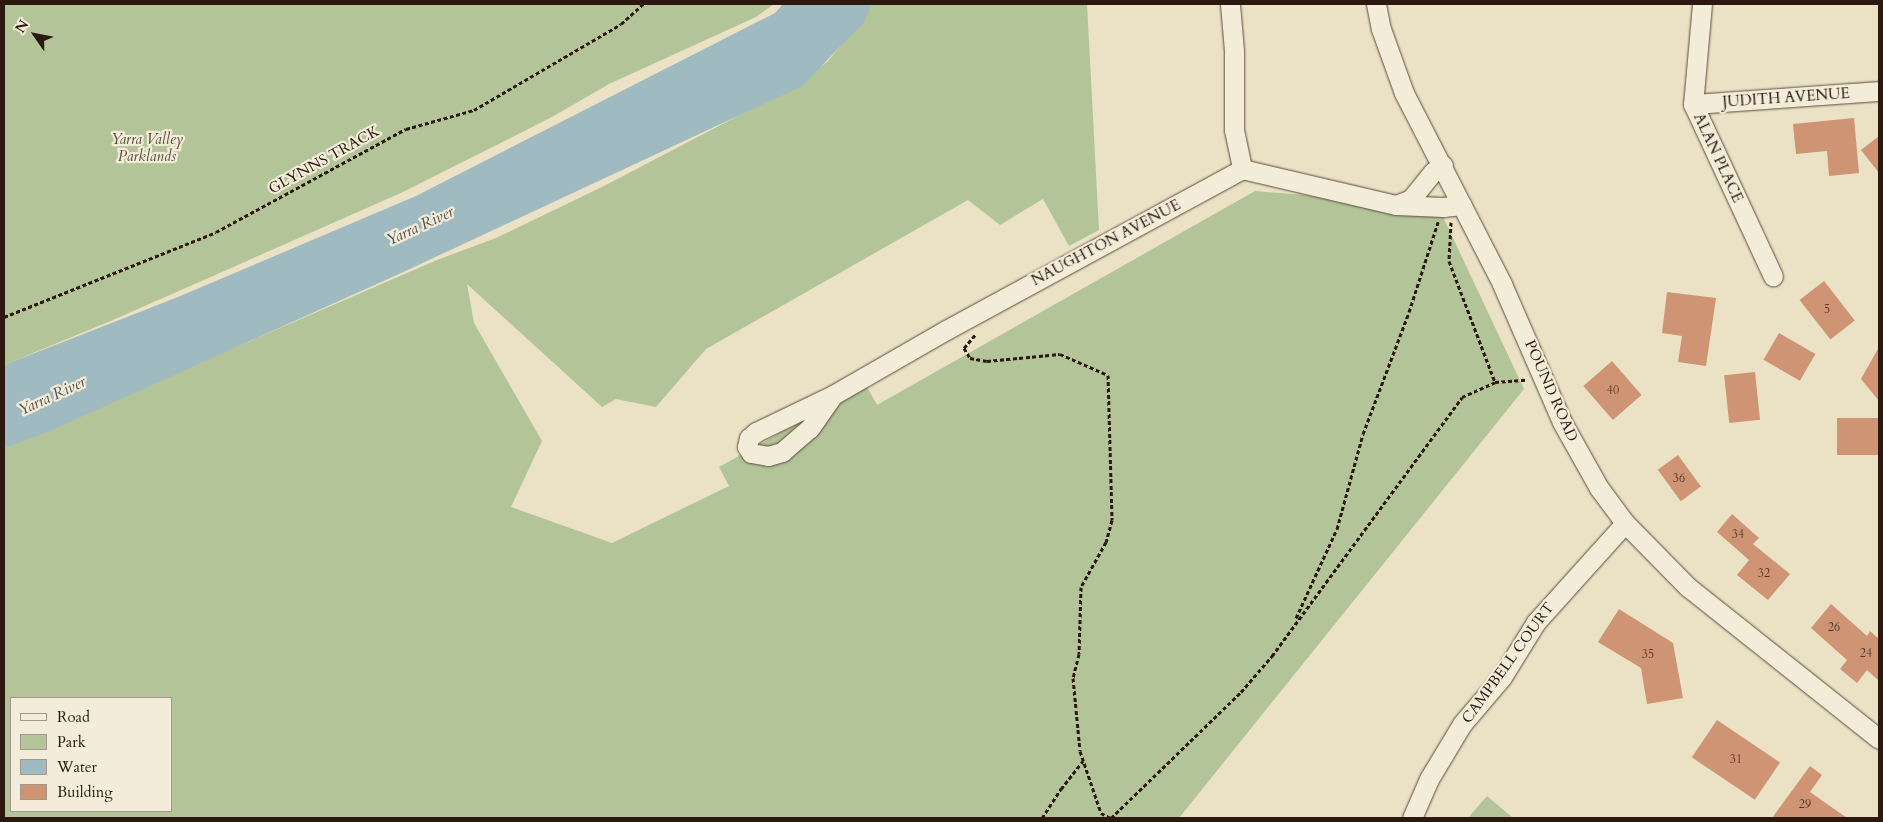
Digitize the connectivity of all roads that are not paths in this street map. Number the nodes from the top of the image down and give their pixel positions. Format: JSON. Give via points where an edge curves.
{"nodes":[{"id":1,"x":1230,"y":4,"type":"edge"},
{"id":2,"x":1376,"y":4,"type":"edge"},
{"id":3,"x":1702,"y":4,"type":"edge"},
{"id":4,"x":1879,"y":91,"type":"edge"},
{"id":5,"x":1693,"y":104,"type":"junction"},
{"id":6,"x":1443,"y":165,"type":"junction"},
{"id":7,"x":1242,"y":169,"type":"junction"},
{"id":8,"x":1396,"y":205,"type":"junction"},
{"id":9,"x":1452,"y":206,"type":"junction"},
{"id":10,"x":1773,"y":276,"type":"dead end"},
{"id":11,"x":833,"y":395,"type":"dead end"},
{"id":12,"x":1625,"y":523,"type":"junction"},
{"id":13,"x":1879,"y":739,"type":"edge"},
{"id":14,"x":1412,"y":818,"type":"edge"}],
"edges":[{"from":1,"to":7,"type":"street","via":[[1234,51],[1234,130]]},
{"from":2,"to":6,"type":"street","name":"POUND ROAD","via":[[1380,29],[1404,93]]},
{"from":3,"to":5,"type":"street","name":"ALAN PLACE"},
{"from":4,"to":5,"type":"street","name":"JUDITH AVENUE"},
{"from":5,"to":10,"type":"street","name":"ALAN PLACE"},
{"from":6,"to":8,"type":"street","via":[[1432,172],[1411,199]]},
{"from":6,"to":9,"type":"street","name":"POUND ROAD"},
{"from":7,"to":8,"type":"street"},
{"from":7,"to":11,"type":"street","name":"NAUGHTON AVENUE"},
{"from":8,"to":9,"type":"street"},
{"from":9,"to":12,"type":"street","name":"POUND ROAD","via":[[1502,284],[1562,422],[1599,488]]},
{"from":12,"to":13,"type":"street","name":"POUND ROAD","via":[[1688,587]]},
{"from":12,"to":14,"type":"street","name":"CAMPBELL COURT","via":[[1536,622],[1502,677],[1462,724],[1429,779]]}]}
